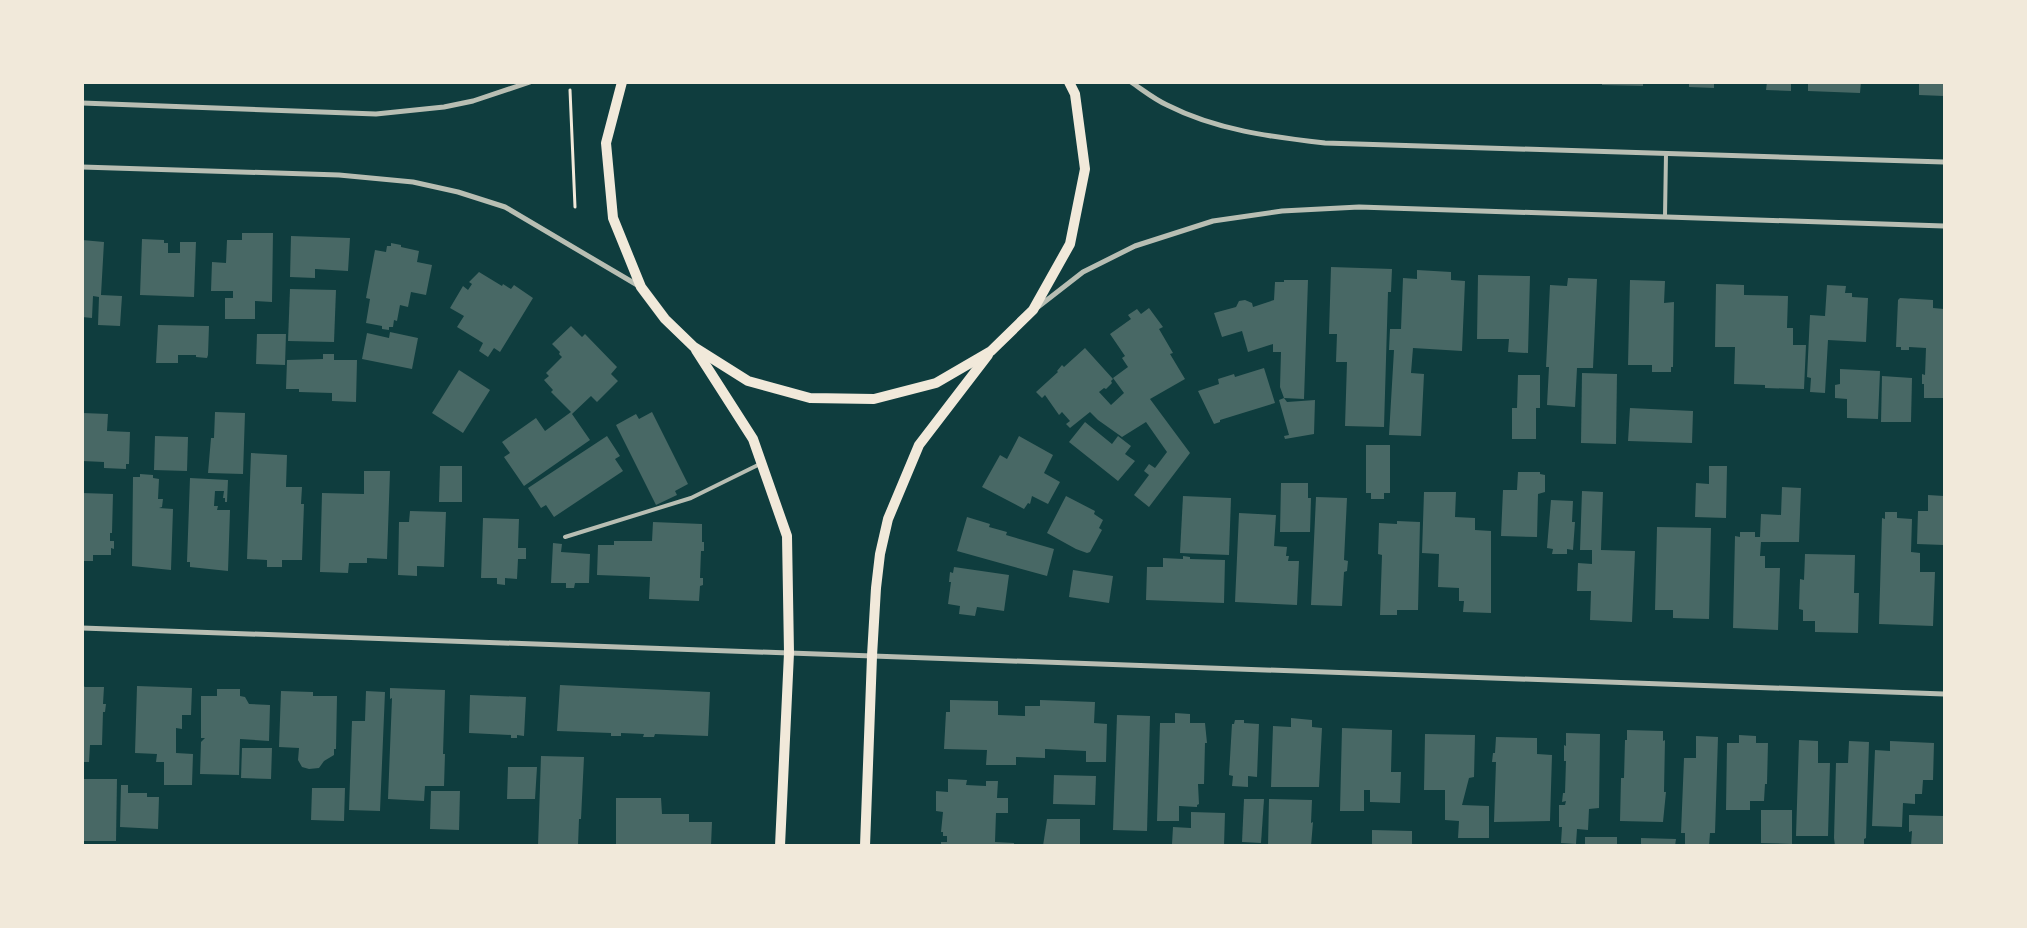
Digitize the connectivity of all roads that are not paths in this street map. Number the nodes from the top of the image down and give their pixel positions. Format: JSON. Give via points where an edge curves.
{"nodes":[{"id":1,"x":530,"y":82,"type":"edge"},
{"id":2,"x":622,"y":82,"type":"edge"},
{"id":3,"x":1069,"y":82,"type":"edge"},
{"id":4,"x":1131,"y":82,"type":"edge"},
{"id":5,"x":82,"y":103,"type":"edge"},
{"id":6,"x":1666,"y":154,"type":"junction"},
{"id":7,"x":1944,"y":162,"type":"edge"},
{"id":8,"x":82,"y":167,"type":"edge"},
{"id":9,"x":1665,"y":216,"type":"junction"},
{"id":10,"x":1944,"y":226,"type":"edge"},
{"id":11,"x":641,"y":287,"type":"junction"},
{"id":12,"x":1033,"y":310,"type":"junction"},
{"id":13,"x":694,"y":347,"type":"junction"},
{"id":14,"x":991,"y":351,"type":"junction"},
{"id":15,"x":762,"y":463,"type":"junction"},
{"id":16,"x":565,"y":537,"type":"dead end"},
{"id":17,"x":82,"y":628,"type":"edge"},
{"id":18,"x":789,"y":653,"type":"junction"},
{"id":19,"x":872,"y":656,"type":"junction"},
{"id":20,"x":1944,"y":694,"type":"edge"},
{"id":21,"x":780,"y":846,"type":"edge"},
{"id":22,"x":865,"y":846,"type":"edge"}],
"edges":[{"from":1,"to":5,"type":"street","via":[[473,101],[376,114]]},
{"from":2,"to":11,"type":"main road","via":[[606,143],[613,218]]},
{"from":3,"to":12,"type":"main road","via":[[1075,94],[1085,169],[1070,244]]},
{"from":4,"to":6,"type":"street","via":[[1175,109],[1227,128],[1276,138],[1325,143]]},
{"from":6,"to":7,"type":"street"},
{"from":6,"to":9,"type":"lane"},
{"from":8,"to":11,"type":"street","via":[[339,175],[413,182],[458,192],[504,208]]},
{"from":9,"to":10,"type":"street"},
{"from":9,"to":12,"type":"street","via":[[1359,207],[1282,211],[1213,221],[1135,246],[1083,272]]},
{"from":11,"to":13,"type":"main road","via":[[665,320]]},
{"from":12,"to":14,"type":"main road"},
{"from":13,"to":14,"type":"main road","via":[[748,380],[810,398],[855,399],[874,399],[936,384]]},
{"from":13,"to":15,"type":"main road","via":[[753,439]]},
{"from":14,"to":19,"type":"main road","via":[[919,445],[888,519],[880,554]]},
{"from":15,"to":16,"type":"lane","via":[[691,498]]},
{"from":15,"to":18,"type":"main road","via":[[787,536]]},
{"from":17,"to":18,"type":"street"},
{"from":18,"to":19,"type":"street"},
{"from":18,"to":21,"type":"main road"},
{"from":19,"to":20,"type":"street"},
{"from":19,"to":22,"type":"main road"}]}
